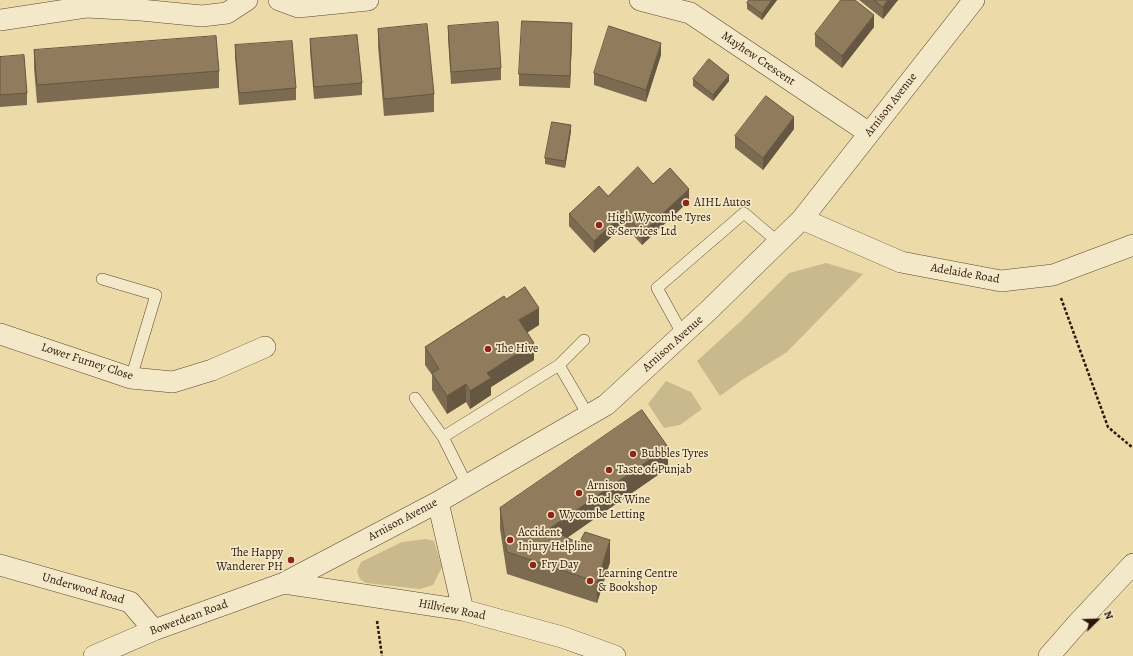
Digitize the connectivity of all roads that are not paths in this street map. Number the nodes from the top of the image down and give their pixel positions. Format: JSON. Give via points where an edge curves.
{"nodes":[{"id":1,"x":247,"y":0,"type":"edge"},
{"id":2,"x":279,"y":0,"type":"edge"},
{"id":3,"x":368,"y":0,"type":"edge"},
{"id":4,"x":640,"y":0,"type":"edge"},
{"id":5,"x":974,"y":0,"type":"edge"},
{"id":6,"x":0,"y":20,"type":"edge"},
{"id":7,"x":869,"y":134,"type":"junction"},
{"id":8,"x":802,"y":218,"type":"junction"},
{"id":9,"x":778,"y":242,"type":"junction"},
{"id":10,"x":1133,"y":245,"type":"edge"},
{"id":11,"x":102,"y":279,"type":"dead end"},
{"id":12,"x":0,"y":334,"type":"edge"},
{"id":13,"x":683,"y":335,"type":"junction"},
{"id":14,"x":584,"y":340,"type":"dead end"},
{"id":15,"x":265,"y":347,"type":"dead end"},
{"id":16,"x":559,"y":365,"type":"junction"},
{"id":17,"x":132,"y":378,"type":"junction"},
{"id":18,"x":415,"y":398,"type":"dead end"},
{"id":19,"x":588,"y":415,"type":"junction"},
{"id":20,"x":443,"y":437,"type":"junction"},
{"id":21,"x":467,"y":485,"type":"junction"},
{"id":22,"x":438,"y":502,"type":"junction"},
{"id":23,"x":1133,"y":564,"type":"edge"},
{"id":24,"x":0,"y":565,"type":"edge"},
{"id":25,"x":284,"y":583,"type":"junction"},
{"id":26,"x":464,"y":610,"type":"junction"},
{"id":27,"x":154,"y":630,"type":"junction"},
{"id":28,"x":94,"y":656,"type":"edge"},
{"id":29,"x":615,"y":656,"type":"edge"},
{"id":30,"x":1049,"y":656,"type":"edge"}],
"edges":[{"from":1,"to":6,"type":"street","via":[[227,14],[202,16],[86,7]]},
{"from":2,"to":3,"type":"street","via":[[298,7]]},
{"from":4,"to":7,"type":"street","name":"Mayhew Crescent","via":[[690,13]]},
{"from":5,"to":7,"type":"street","name":"Arnison Avenue"},
{"from":7,"to":8,"type":"street","name":"Arnison Avenue"},
{"from":8,"to":9,"type":"street","name":"Arnison Avenue"},
{"from":8,"to":10,"type":"street","name":"Adelaide Road","via":[[901,262],[1002,281],[1053,275]]},
{"from":9,"to":13,"type":"street","name":"Arnison Avenue"},
{"from":9,"to":13,"type":"lane","via":[[744,213],[657,288]]},
{"from":11,"to":17,"type":"lane","via":[[156,295]]},
{"from":12,"to":17,"type":"street","name":"Lower Furney Close"},
{"from":13,"to":19,"type":"street","name":"Arnison Avenue","via":[[606,405]]},
{"from":14,"to":16,"type":"lane"},
{"from":15,"to":17,"type":"street","name":"Lower Furney Close","via":[[212,370],[173,382]]},
{"from":16,"to":19,"type":"lane"},
{"from":16,"to":20,"type":"lane"},
{"from":18,"to":20,"type":"lane"},
{"from":19,"to":21,"type":"street","name":"Arnison Avenue"},
{"from":20,"to":21,"type":"lane"},
{"from":21,"to":22,"type":"street","name":"Arnison Avenue"},
{"from":22,"to":25,"type":"street","name":"Arnison Avenue"},
{"from":22,"to":26,"type":"street"},
{"from":23,"to":30,"type":"street"},
{"from":24,"to":27,"type":"street","name":"Underwood Road","via":[[130,602]]},
{"from":25,"to":26,"type":"street","name":"Hillview Road"},
{"from":25,"to":27,"type":"street","name":"Bowerdean Road"},
{"from":26,"to":29,"type":"street","name":"Hillview Road","via":[[562,637]]},
{"from":27,"to":28,"type":"street","name":"Bowerdean Road"}]}
